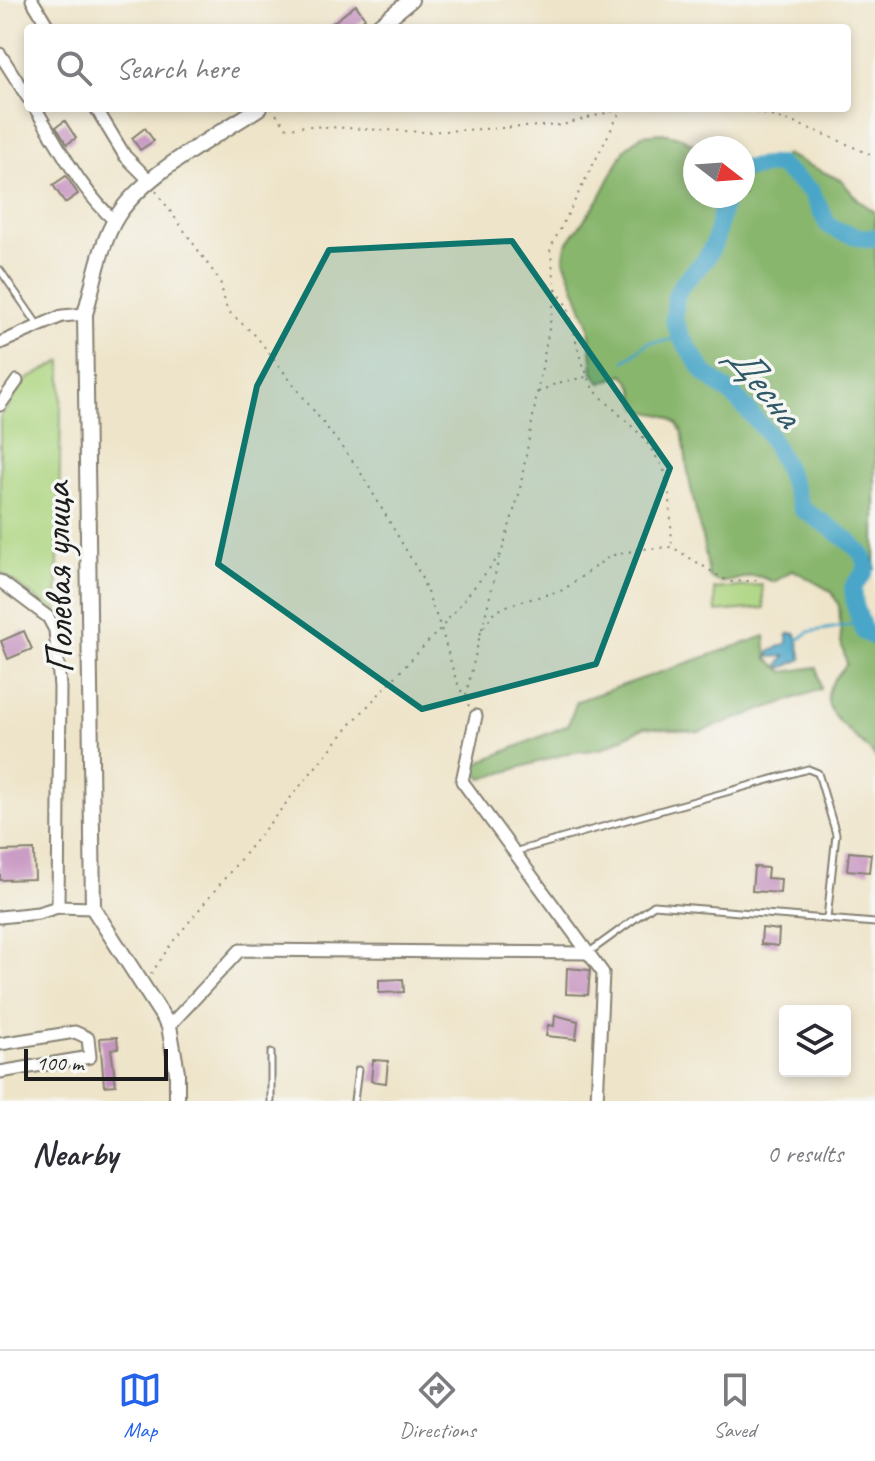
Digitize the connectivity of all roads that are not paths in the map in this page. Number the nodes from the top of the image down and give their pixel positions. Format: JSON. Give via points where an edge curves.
{"nodes":[{"id":1,"x":32,"y":0,"type":"edge"},
{"id":2,"x":411,"y":0,"type":"edge"},
{"id":3,"x":47,"y":24,"type":"edge"},
{"id":4,"x":381,"y":24,"type":"edge"},
{"id":5,"x":0,"y":54,"type":"edge"},
{"id":6,"x":24,"y":92,"type":"edge"},
{"id":7,"x":38,"y":112,"type":"edge"},
{"id":8,"x":98,"y":112,"type":"edge"},
{"id":9,"x":253,"y":112,"type":"edge"},
{"id":10,"x":149,"y":180,"type":"junction"},
{"id":11,"x":115,"y":221,"type":"junction"},
{"id":12,"x":0,"y":270,"type":"edge"},
{"id":13,"x":85,"y":314,"type":"junction"},
{"id":14,"x":38,"y":326,"type":"junction"},
{"id":15,"x":0,"y":343,"type":"edge"},
{"id":16,"x":17,"y":381,"type":"dead end"},
{"id":17,"x":0,"y":405,"type":"edge"},
{"id":18,"x":0,"y":581,"type":"edge"},
{"id":19,"x":476,"y":716,"type":"road end"},
{"id":20,"x":513,"y":852,"type":"junction"},
{"id":21,"x":58,"y":907,"type":"junction"},
{"id":22,"x":93,"y":908,"type":"junction"},
{"id":23,"x":0,"y":917,"type":"edge"},
{"id":24,"x":827,"y":919,"type":"junction"},
{"id":25,"x":875,"y":923,"type":"edge"},
{"id":26,"x":588,"y":953,"type":"junction"},
{"id":27,"x":169,"y":1026,"type":"junction"},
{"id":28,"x":0,"y":1044,"type":"edge"},
{"id":29,"x":271,"y":1053,"type":"dead end"},
{"id":30,"x":358,"y":1070,"type":"dead end"},
{"id":31,"x":0,"y":1072,"type":"edge"},
{"id":32,"x":177,"y":1101,"type":"edge"},
{"id":33,"x":271,"y":1101,"type":"edge"},
{"id":34,"x":354,"y":1101,"type":"edge"},
{"id":35,"x":597,"y":1101,"type":"edge"}],
"edges":[{"from":1,"to":3,"type":"street"},
{"from":2,"to":4,"type":"street"},
{"from":5,"to":6,"type":"street"},
{"from":7,"to":11,"type":"street","via":[[78,176]]},
{"from":8,"to":10,"type":"street","via":[[125,156]]},
{"from":9,"to":10,"type":"street","name":"Полевая улица"},
{"from":10,"to":11,"type":"street","name":"Полевая улица"},
{"from":11,"to":13,"type":"street","name":"Полевая улица"},
{"from":12,"to":14,"type":"lane"},
{"from":13,"to":14,"type":"street"},
{"from":13,"to":22,"type":"street","name":"Полевая улица"},
{"from":14,"to":15,"type":"street"},
{"from":16,"to":17,"type":"street"},
{"from":18,"to":21,"type":"street","via":[[48,617],[55,630],[60,687]]},
{"from":19,"to":20,"type":"street","via":[[462,781]]},
{"from":20,"to":24,"type":"lane","via":[[808,769],[818,773],[836,834]]},
{"from":20,"to":26,"type":"street"},
{"from":21,"to":22,"type":"street"},
{"from":21,"to":23,"type":"street"},
{"from":22,"to":27,"type":"street"},
{"from":24,"to":25,"type":"lane"},
{"from":24,"to":26,"type":"lane","via":[[654,905]]},
{"from":26,"to":27,"type":"street","via":[[240,950]]},
{"from":26,"to":35,"type":"street","via":[[603,973]]},
{"from":27,"to":32,"type":"street"},
{"from":28,"to":31,"type":"street","via":[[75,1032],[88,1038],[90,1057]]},
{"from":29,"to":33,"type":"lane"},
{"from":30,"to":34,"type":"lane"}]}
